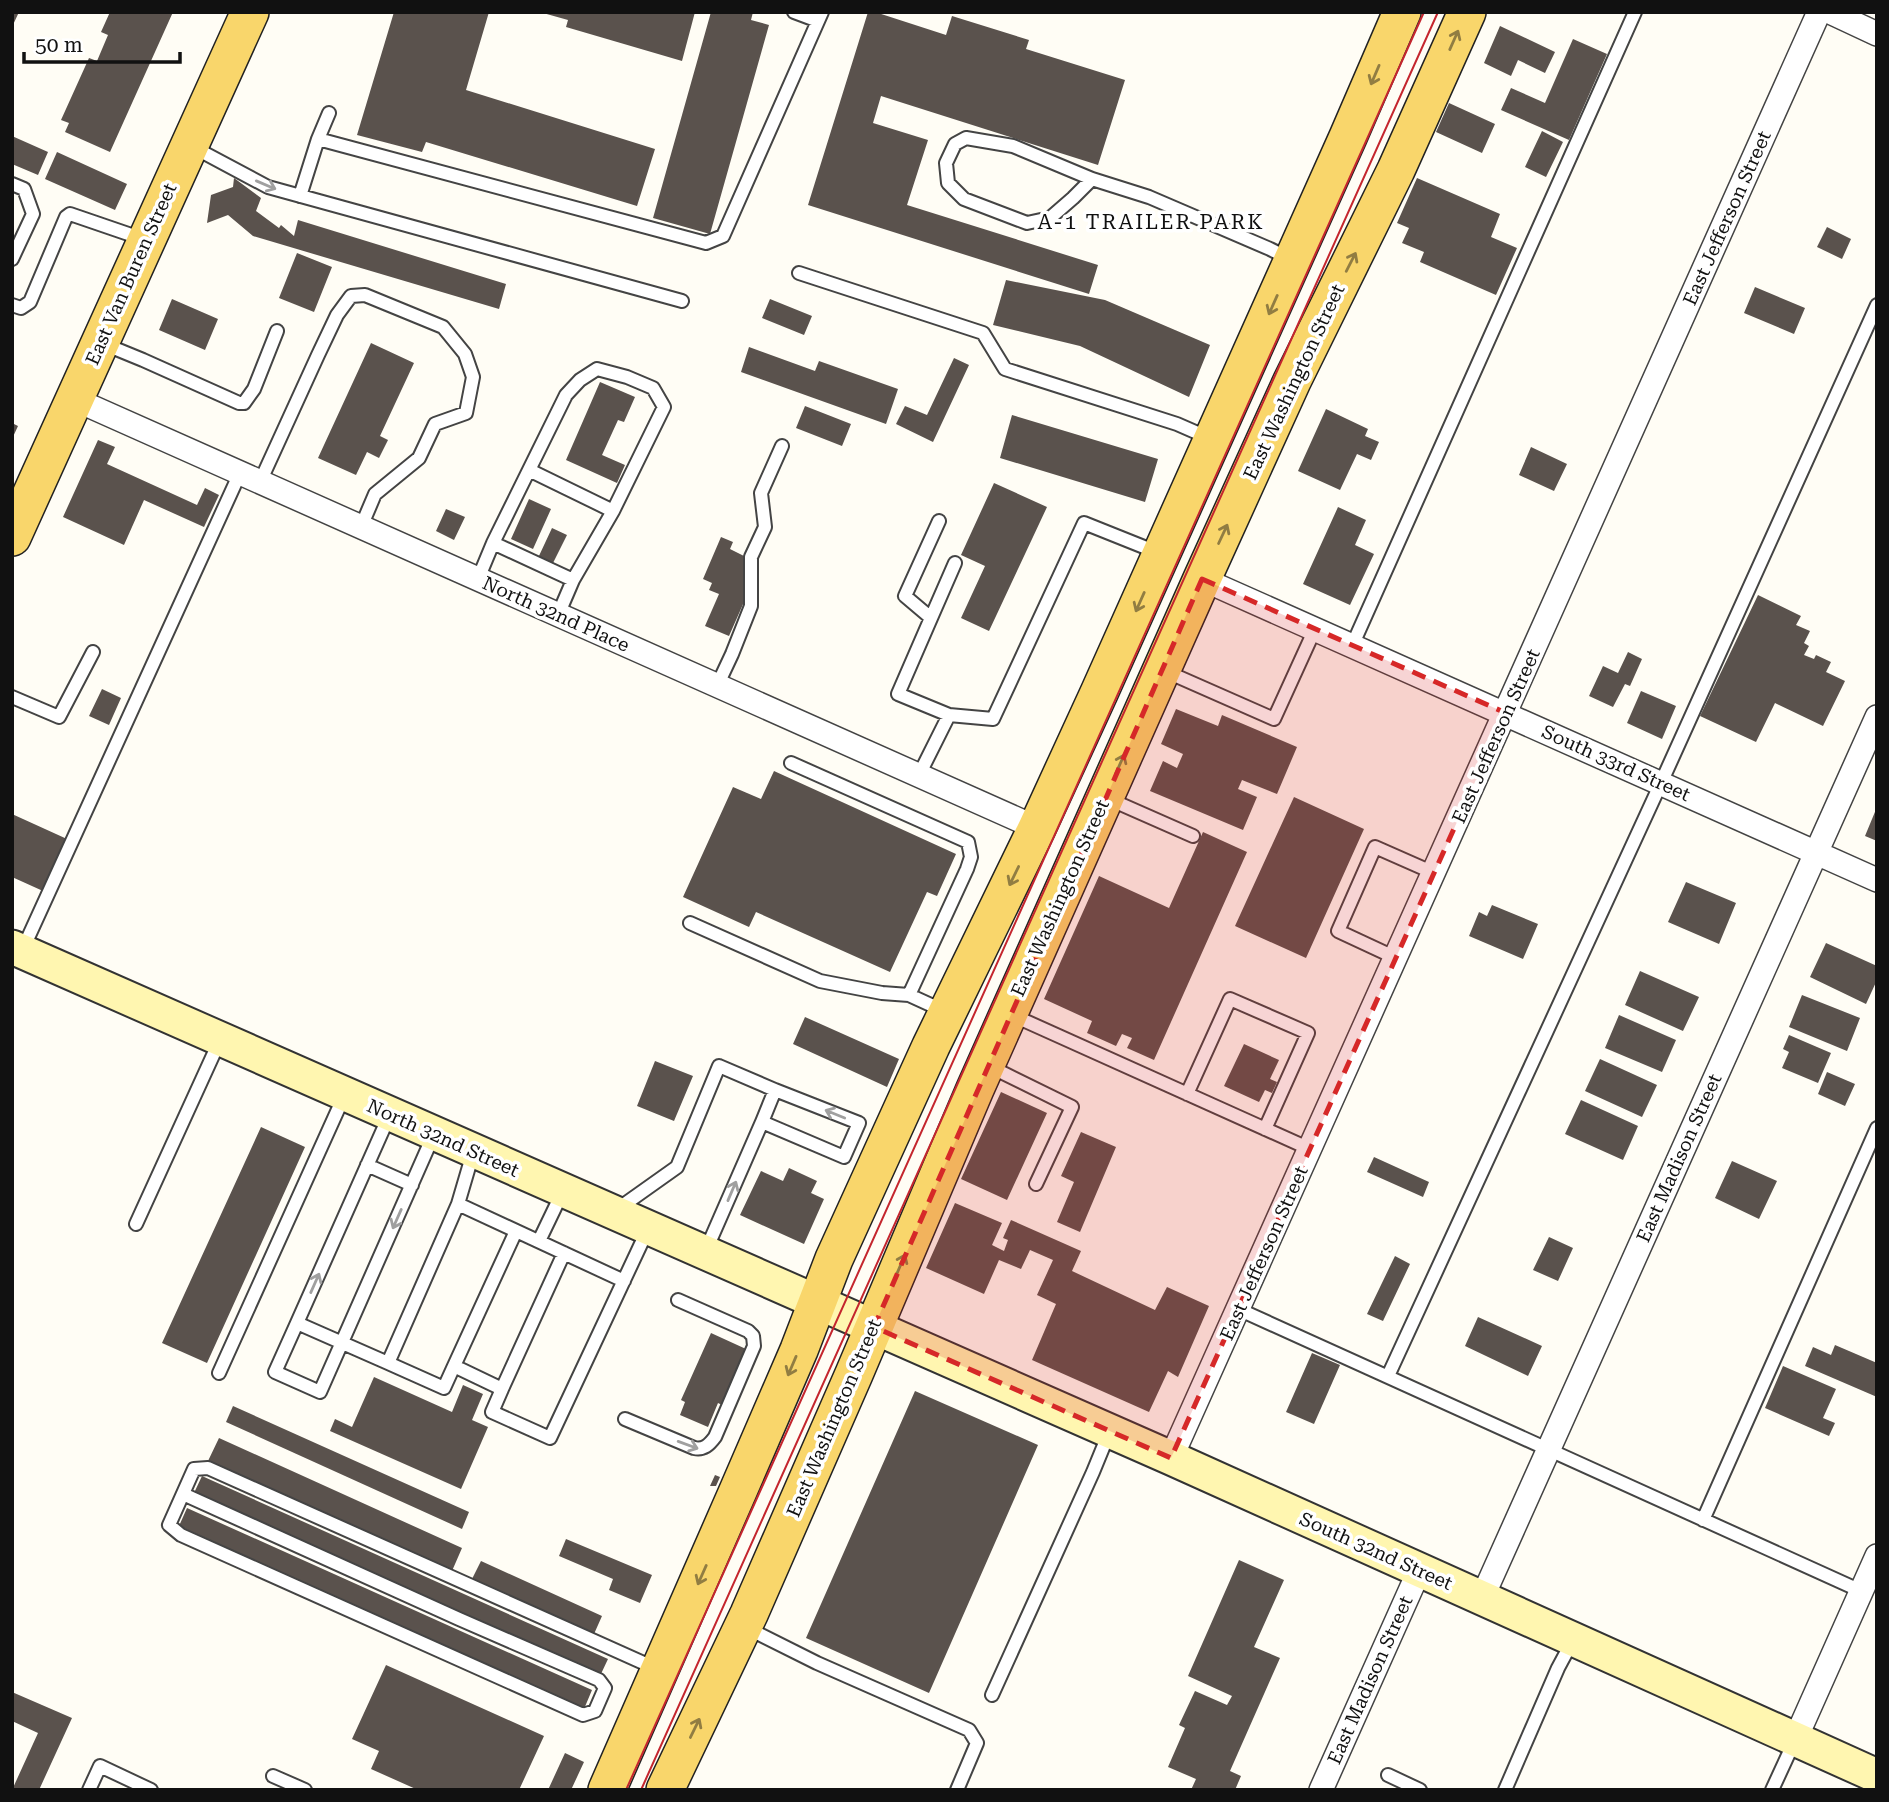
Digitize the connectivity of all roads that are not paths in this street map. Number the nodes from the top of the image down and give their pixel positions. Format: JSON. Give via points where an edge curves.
{"nodes":[{"id":1,"x":250,"y":12,"type":"edge"},
{"id":2,"x":794,"y":12,"type":"edge"},
{"id":3,"x":1402,"y":12,"type":"edge"},
{"id":4,"x":1467,"y":12,"type":"edge"},
{"id":5,"x":1635,"y":12,"type":"edge"},
{"id":6,"x":1819,"y":12,"type":"edge"},
{"id":7,"x":1830,"y":12,"type":"edge"},
{"id":8,"x":820,"y":17,"type":"edge"},
{"id":9,"x":1877,"y":34,"type":"edge"},
{"id":10,"x":329,"y":113,"type":"dead end"},
{"id":11,"x":318,"y":139,"type":"junction"},
{"id":12,"x":189,"y":145,"type":"junction"},
{"id":13,"x":1092,"y":179,"type":"junction"},
{"id":14,"x":12,"y":184,"type":"edge"},
{"id":15,"x":300,"y":196,"type":"junction"},
{"id":16,"x":146,"y":240,"type":"junction"},
{"id":17,"x":12,"y":260,"type":"edge"},
{"id":18,"x":1293,"y":261,"type":"junction"},
{"id":19,"x":799,"y":273,"type":"dead end"},
{"id":20,"x":682,"y":301,"type":"dead end"},
{"id":21,"x":12,"y":305,"type":"edge"},
{"id":22,"x":1877,"y":305,"type":"edge"},
{"id":23,"x":277,"y":331,"type":"dead end"},
{"id":24,"x":100,"y":342,"type":"junction"},
{"id":25,"x":74,"y":399,"type":"junction"},
{"id":26,"x":1213,"y":439,"type":"junction"},
{"id":27,"x":782,"y":446,"type":"dead end"},
{"id":28,"x":529,"y":470,"type":"junction"},
{"id":29,"x":250,"y":478,"type":"junction"},
{"id":30,"x":613,"y":511,"type":"junction"},
{"id":31,"x":939,"y":521,"type":"dead end"},
{"id":32,"x":361,"y":527,"type":"junction"},
{"id":33,"x":12,"y":537,"type":"edge"},
{"id":34,"x":493,"y":543,"type":"junction"},
{"id":35,"x":1161,"y":554,"type":"junction"},
{"id":36,"x":955,"y":563,"type":"dead end"},
{"id":37,"x":478,"y":579,"type":"junction"},
{"id":38,"x":1202,"y":579,"type":"junction"},
{"id":39,"x":573,"y":580,"type":"junction"},
{"id":40,"x":558,"y":615,"type":"junction"},
{"id":41,"x":931,"y":618,"type":"junction"},
{"id":42,"x":1315,"y":629,"type":"junction"},
{"id":43,"x":1352,"y":646,"type":"junction"},
{"id":44,"x":93,"y":652,"type":"dead end"},
{"id":45,"x":1162,"y":669,"type":"junction"},
{"id":46,"x":717,"y":686,"type":"junction"},
{"id":47,"x":12,"y":697,"type":"edge"},
{"id":48,"x":1506,"y":713,"type":"junction"},
{"id":49,"x":949,"y":715,"type":"junction"},
{"id":50,"x":1877,"y":717,"type":"edge"},
{"id":51,"x":1869,"y":755,"type":"edge"},
{"id":52,"x":791,"y":763,"type":"dead end"},
{"id":53,"x":919,"y":775,"type":"junction"},
{"id":54,"x":1661,"y":783,"type":"junction"},
{"id":55,"x":1105,"y":798,"type":"junction"},
{"id":56,"x":1037,"y":828,"type":"junction"},
{"id":57,"x":1193,"y":836,"type":"dead end"},
{"id":58,"x":1816,"y":853,"type":"junction"},
{"id":59,"x":1434,"y":873,"type":"junction"},
{"id":60,"x":1877,"y":880,"type":"edge"},
{"id":61,"x":690,"y":923,"type":"dead end"},
{"id":62,"x":17,"y":949,"type":"edge"},
{"id":63,"x":1396,"y":958,"type":"junction"},
{"id":64,"x":909,"y":995,"type":"junction"},
{"id":65,"x":947,"y":1012,"type":"junction"},
{"id":66,"x":1008,"y":1014,"type":"junction"},
{"id":67,"x":221,"y":1039,"type":"junction"},
{"id":68,"x":986,"y":1065,"type":"junction"},
{"id":69,"x":775,"y":1090,"type":"junction"},
{"id":70,"x":345,"y":1094,"type":"junction"},
{"id":71,"x":1187,"y":1094,"type":"junction"},
{"id":72,"x":390,"y":1114,"type":"junction"},
{"id":73,"x":762,"y":1122,"type":"junction"},
{"id":74,"x":1877,"y":1128,"type":"edge"},
{"id":75,"x":1265,"y":1129,"type":"junction"},
{"id":76,"x":435,"y":1134,"type":"junction"},
{"id":77,"x":1310,"y":1149,"type":"junction"},
{"id":78,"x":474,"y":1151,"type":"junction"},
{"id":79,"x":367,"y":1165,"type":"junction"},
{"id":80,"x":1035,"y":1184,"type":"dead end"},
{"id":81,"x":412,"y":1185,"type":"junction"},
{"id":82,"x":563,"y":1191,"type":"junction"},
{"id":83,"x":458,"y":1204,"type":"junction"},
{"id":84,"x":612,"y":1213,"type":"junction"},
{"id":85,"x":136,"y":1224,"type":"dead end"},
{"id":86,"x":648,"y":1229,"type":"junction"},
{"id":87,"x":516,"y":1231,"type":"junction"},
{"id":88,"x":538,"y":1241,"type":"junction"},
{"id":89,"x":564,"y":1253,"type":"junction"},
{"id":90,"x":705,"y":1254,"type":"junction"},
{"id":91,"x":624,"y":1281,"type":"junction"},
{"id":92,"x":678,"y":1300,"type":"dead end"},
{"id":93,"x":817,"y":1303,"type":"junction"},
{"id":94,"x":1238,"y":1309,"type":"junction"},
{"id":95,"x":297,"y":1323,"type":"junction"},
{"id":96,"x":874,"y":1327,"type":"junction"},
{"id":97,"x":342,"y":1343,"type":"junction"},
{"id":98,"x":388,"y":1363,"type":"junction"},
{"id":99,"x":454,"y":1366,"type":"junction"},
{"id":100,"x":219,"y":1373,"type":"dead end"},
{"id":101,"x":1388,"y":1376,"type":"junction"},
{"id":102,"x":502,"y":1389,"type":"junction"},
{"id":103,"x":625,"y":1419,"type":"dead end"},
{"id":104,"x":1109,"y":1431,"type":"junction"},
{"id":105,"x":1548,"y":1450,"type":"junction"},
{"id":106,"x":1171,"y":1458,"type":"junction"},
{"id":107,"x":183,"y":1494,"type":"junction"},
{"id":108,"x":1703,"y":1520,"type":"junction"},
{"id":109,"x":1877,"y":1556,"type":"edge"},
{"id":110,"x":1419,"y":1571,"type":"junction"},
{"id":111,"x":1861,"y":1591,"type":"junction"},
{"id":112,"x":1482,"y":1598,"type":"junction"},
{"id":113,"x":743,"y":1627,"type":"junction"},
{"id":114,"x":1573,"y":1639,"type":"junction"},
{"id":115,"x":660,"y":1670,"type":"junction"},
{"id":116,"x":992,"y":1695,"type":"dead end"},
{"id":117,"x":1795,"y":1740,"type":"junction"},
{"id":118,"x":1388,"y":1775,"type":"dead end"},
{"id":119,"x":273,"y":1776,"type":"dead end"},
{"id":120,"x":1877,"y":1776,"type":"edge"},
{"id":121,"x":89,"y":1790,"type":"edge"},
{"id":122,"x":151,"y":1790,"type":"edge"},
{"id":123,"x":305,"y":1790,"type":"edge"},
{"id":124,"x":607,"y":1790,"type":"edge"},
{"id":125,"x":665,"y":1790,"type":"edge"},
{"id":126,"x":957,"y":1790,"type":"edge"},
{"id":127,"x":1321,"y":1790,"type":"edge"},
{"id":128,"x":1420,"y":1790,"type":"edge"},
{"id":129,"x":1506,"y":1790,"type":"edge"},
{"id":130,"x":1772,"y":1790,"type":"edge"}],
"edges":[{"from":1,"to":12,"type":"main road","name":"East Van Buren Street"},
{"from":2,"to":8,"type":"lane"},
{"from":3,"to":18,"type":"main road","one_way":true},
{"from":38,"to":4,"type":"main road","name":"East Washington Street","one_way":true},
{"from":5,"to":43,"type":"lane"},
{"from":6,"to":48,"type":"street","name":"East Jefferson Street"},
{"from":7,"to":9,"type":"street"},
{"from":8,"to":11,"type":"lane","via":[[723,236],[706,243]]},
{"from":10,"to":11,"type":"lane"},
{"from":11,"to":15,"type":"lane"},
{"from":12,"to":15,"type":"lane","one_way":true,"via":[[268,187]]},
{"from":12,"to":16,"type":"main road","name":"East Van Buren Street"},
{"from":13,"to":13,"type":"lane","via":[[1050,218],[1027,223],[964,199],[948,183],[946,163],[955,144],[966,138],[1013,146]]},
{"from":13,"to":18,"type":"lane","via":[[1149,197]]},
{"from":14,"to":17,"type":"lane","via":[[24,189],[33,214]]},
{"from":15,"to":20,"type":"lane"},
{"from":16,"to":21,"type":"lane","via":[[70,214],[30,302],[21,308]]},
{"from":16,"to":24,"type":"main road","name":"East Van Buren Street"},
{"from":18,"to":26,"type":"main road","one_way":true},
{"from":19,"to":26,"type":"lane","via":[[983,332],[1005,369]]},
{"from":22,"to":54,"type":"lane"},
{"from":23,"to":24,"type":"lane","via":[[254,390],[244,403]]},
{"from":24,"to":25,"type":"main road","name":"East Van Buren Street"},
{"from":25,"to":29,"type":"street","name":"North 32nd Place"},
{"from":25,"to":33,"type":"main road","name":"East Van Buren Street"},
{"from":26,"to":35,"type":"main road"},
{"from":27,"to":46,"type":"lane","via":[[761,493],[765,527],[751,557],[751,606]]},
{"from":28,"to":30,"type":"lane"},
{"from":28,"to":30,"type":"lane","via":[[566,395],[580,380],[597,369],[653,388],[664,407]]},
{"from":28,"to":34,"type":"lane"},
{"from":29,"to":32,"type":"street","name":"North 32nd Place"},
{"from":29,"to":32,"type":"lane","via":[[351,296],[365,295],[443,327],[465,354],[473,377],[467,413],[435,424],[419,458],[375,495]]},
{"from":29,"to":62,"type":"lane"},
{"from":30,"to":39,"type":"lane"},
{"from":31,"to":41,"type":"lane","via":[[905,596]]},
{"from":32,"to":37,"type":"street","name":"North 32nd Place"},
{"from":34,"to":37,"type":"lane"},
{"from":34,"to":39,"type":"lane"},
{"from":35,"to":49,"type":"lane","via":[[1084,523],[993,719]]},
{"from":35,"to":56,"type":"main road","one_way":true},
{"from":36,"to":41,"type":"lane"},
{"from":37,"to":40,"type":"street","name":"North 32nd Place"},
{"from":38,"to":42,"type":"street","name":"South 33rd Street"},
{"from":38,"to":45,"type":"main road","name":"East Washington Street"},
{"from":39,"to":40,"type":"lane"},
{"from":40,"to":46,"type":"street","name":"North 32nd Place"},
{"from":41,"to":49,"type":"lane","via":[[898,694]]},
{"from":42,"to":43,"type":"street","name":"South 33rd Street"},
{"from":42,"to":45,"type":"lane","via":[[1274,719]]},
{"from":43,"to":48,"type":"street","name":"South 33rd Street"},
{"from":44,"to":47,"type":"lane","via":[[59,717]]},
{"from":55,"to":45,"type":"main road","name":"East Washington Street","one_way":true},
{"from":46,"to":53,"type":"street","name":"North 32nd Place"},
{"from":48,"to":54,"type":"street","name":"South 33rd Street"},
{"from":48,"to":59,"type":"street","name":"East Jefferson Street"},
{"from":49,"to":53,"type":"lane"},
{"from":50,"to":51,"type":"street","name":"East Madison Street"},
{"from":51,"to":58,"type":"street","name":"East Madison Street"},
{"from":52,"to":64,"type":"lane","via":[[968,842],[971,857],[967,869]]},
{"from":53,"to":56,"type":"street","name":"North 32nd Place"},
{"from":54,"to":58,"type":"street","name":"South 33rd Street"},
{"from":54,"to":101,"type":"lane"},
{"from":55,"to":57,"type":"lane"},
{"from":55,"to":66,"type":"main road","name":"East Washington Street"},
{"from":56,"to":65,"type":"main road","one_way":true},
{"from":58,"to":60,"type":"street","name":"South 33rd Street"},
{"from":58,"to":105,"type":"street","name":"East Madison Street"},
{"from":59,"to":63,"type":"street","name":"East Jefferson Street"},
{"from":59,"to":63,"type":"lane","via":[[1375,847],[1338,931]]},
{"from":61,"to":64,"type":"lane","via":[[820,981]]},
{"from":62,"to":67,"type":"main road","name":"North 32nd Street"},
{"from":63,"to":77,"type":"street","name":"East Jefferson Street"},
{"from":64,"to":65,"type":"lane"},
{"from":65,"to":93,"type":"main road"},
{"from":66,"to":68,"type":"main road","name":"East Washington Street"},
{"from":66,"to":71,"type":"lane"},
{"from":67,"to":70,"type":"main road","name":"North 32nd Street"},
{"from":67,"to":85,"type":"lane"},
{"from":68,"to":80,"type":"lane","via":[[1072,1107]]},
{"from":96,"to":68,"type":"main road","name":"East Washington Street","one_way":true},
{"from":69,"to":73,"type":"lane"},
{"from":73,"to":69,"type":"lane","one_way":true,"via":[[844,1157],[859,1123]]},
{"from":69,"to":84,"type":"lane","via":[[719,1066],[677,1167]]},
{"from":70,"to":72,"type":"main road","name":"North 32nd Street"},
{"from":70,"to":100,"type":"lane"},
{"from":71,"to":75,"type":"lane"},
{"from":71,"to":75,"type":"lane","via":[[1230,999],[1308,1033]]},
{"from":72,"to":76,"type":"main road","name":"North 32nd Street"},
{"from":72,"to":79,"type":"lane"},
{"from":90,"to":73,"type":"lane","one_way":true},
{"from":74,"to":108,"type":"lane"},
{"from":75,"to":77,"type":"lane"},
{"from":76,"to":78,"type":"main road","name":"North 32nd Street"},
{"from":76,"to":81,"type":"lane"},
{"from":77,"to":94,"type":"street","name":"East Jefferson Street"},
{"from":78,"to":82,"type":"main road","name":"North 32nd Street"},
{"from":78,"to":83,"type":"lane"},
{"from":79,"to":81,"type":"lane"},
{"from":95,"to":79,"type":"lane","one_way":true},
{"from":81,"to":97,"type":"lane","one_way":true},
{"from":82,"to":84,"type":"main road","name":"North 32nd Street"},
{"from":82,"to":88,"type":"lane"},
{"from":83,"to":87,"type":"lane"},
{"from":83,"to":98,"type":"lane"},
{"from":84,"to":86,"type":"main road","name":"North 32nd Street"},
{"from":86,"to":90,"type":"main road","name":"North 32nd Street"},
{"from":86,"to":91,"type":"lane"},
{"from":87,"to":88,"type":"lane"},
{"from":87,"to":99,"type":"lane"},
{"from":88,"to":89,"type":"lane"},
{"from":89,"to":91,"type":"lane"},
{"from":89,"to":102,"type":"lane"},
{"from":90,"to":93,"type":"main road","name":"North 32nd Street"},
{"from":91,"to":102,"type":"lane","via":[[550,1438],[492,1412]]},
{"from":103,"to":92,"type":"lane","one_way":true,"via":[[694,1448],[706,1447],[715,1437],[754,1346],[753,1336]]},
{"from":93,"to":96,"type":"main road","name":"North 32nd Street"},
{"from":93,"to":115,"type":"main road","one_way":true},
{"from":94,"to":101,"type":"lane"},
{"from":94,"to":106,"type":"street","name":"East Jefferson Street"},
{"from":95,"to":97,"type":"lane"},
{"from":95,"to":97,"type":"lane","via":[[275,1372],[297,1382],[320,1392]]},
{"from":96,"to":104,"type":"main road","name":"South 32nd Street"},
{"from":96,"to":113,"type":"main road","name":"East Washington Street"},
{"from":97,"to":98,"type":"lane"},
{"from":98,"to":99,"type":"lane","via":[[444,1388]]},
{"from":99,"to":102,"type":"lane"},
{"from":101,"to":105,"type":"lane"},
{"from":104,"to":106,"type":"main road","name":"South 32nd Street"},
{"from":104,"to":116,"type":"lane"},
{"from":105,"to":108,"type":"lane"},
{"from":105,"to":112,"type":"street","name":"East Madison Street"},
{"from":106,"to":110,"type":"main road","name":"South 32nd Street"},
{"from":107,"to":107,"type":"lane","via":[[169,1525],[181,1535],[583,1715],[596,1711],[605,1688],[599,1680]]},
{"from":107,"to":115,"type":"lane","via":[[194,1469],[208,1468]]},
{"from":108,"to":111,"type":"lane"},
{"from":109,"to":111,"type":"street"},
{"from":110,"to":112,"type":"main road","name":"South 32nd Street"},
{"from":110,"to":127,"type":"street","name":"East Madison Street"},
{"from":111,"to":117,"type":"street"},
{"from":112,"to":114,"type":"main road","name":"South 32nd Street"},
{"from":125,"to":113,"type":"main road","name":"East Washington Street","one_way":true},
{"from":113,"to":126,"type":"lane","via":[[969,1731],[977,1743]]},
{"from":114,"to":117,"type":"main road","name":"South 32nd Street"},
{"from":114,"to":129,"type":"lane"},
{"from":115,"to":124,"type":"main road"},
{"from":117,"to":120,"type":"main road","name":"South 32nd Street"},
{"from":117,"to":130,"type":"lane"},
{"from":118,"to":128,"type":"lane"},
{"from":119,"to":123,"type":"lane"},
{"from":121,"to":122,"type":"lane","via":[[100,1766]]}]}
